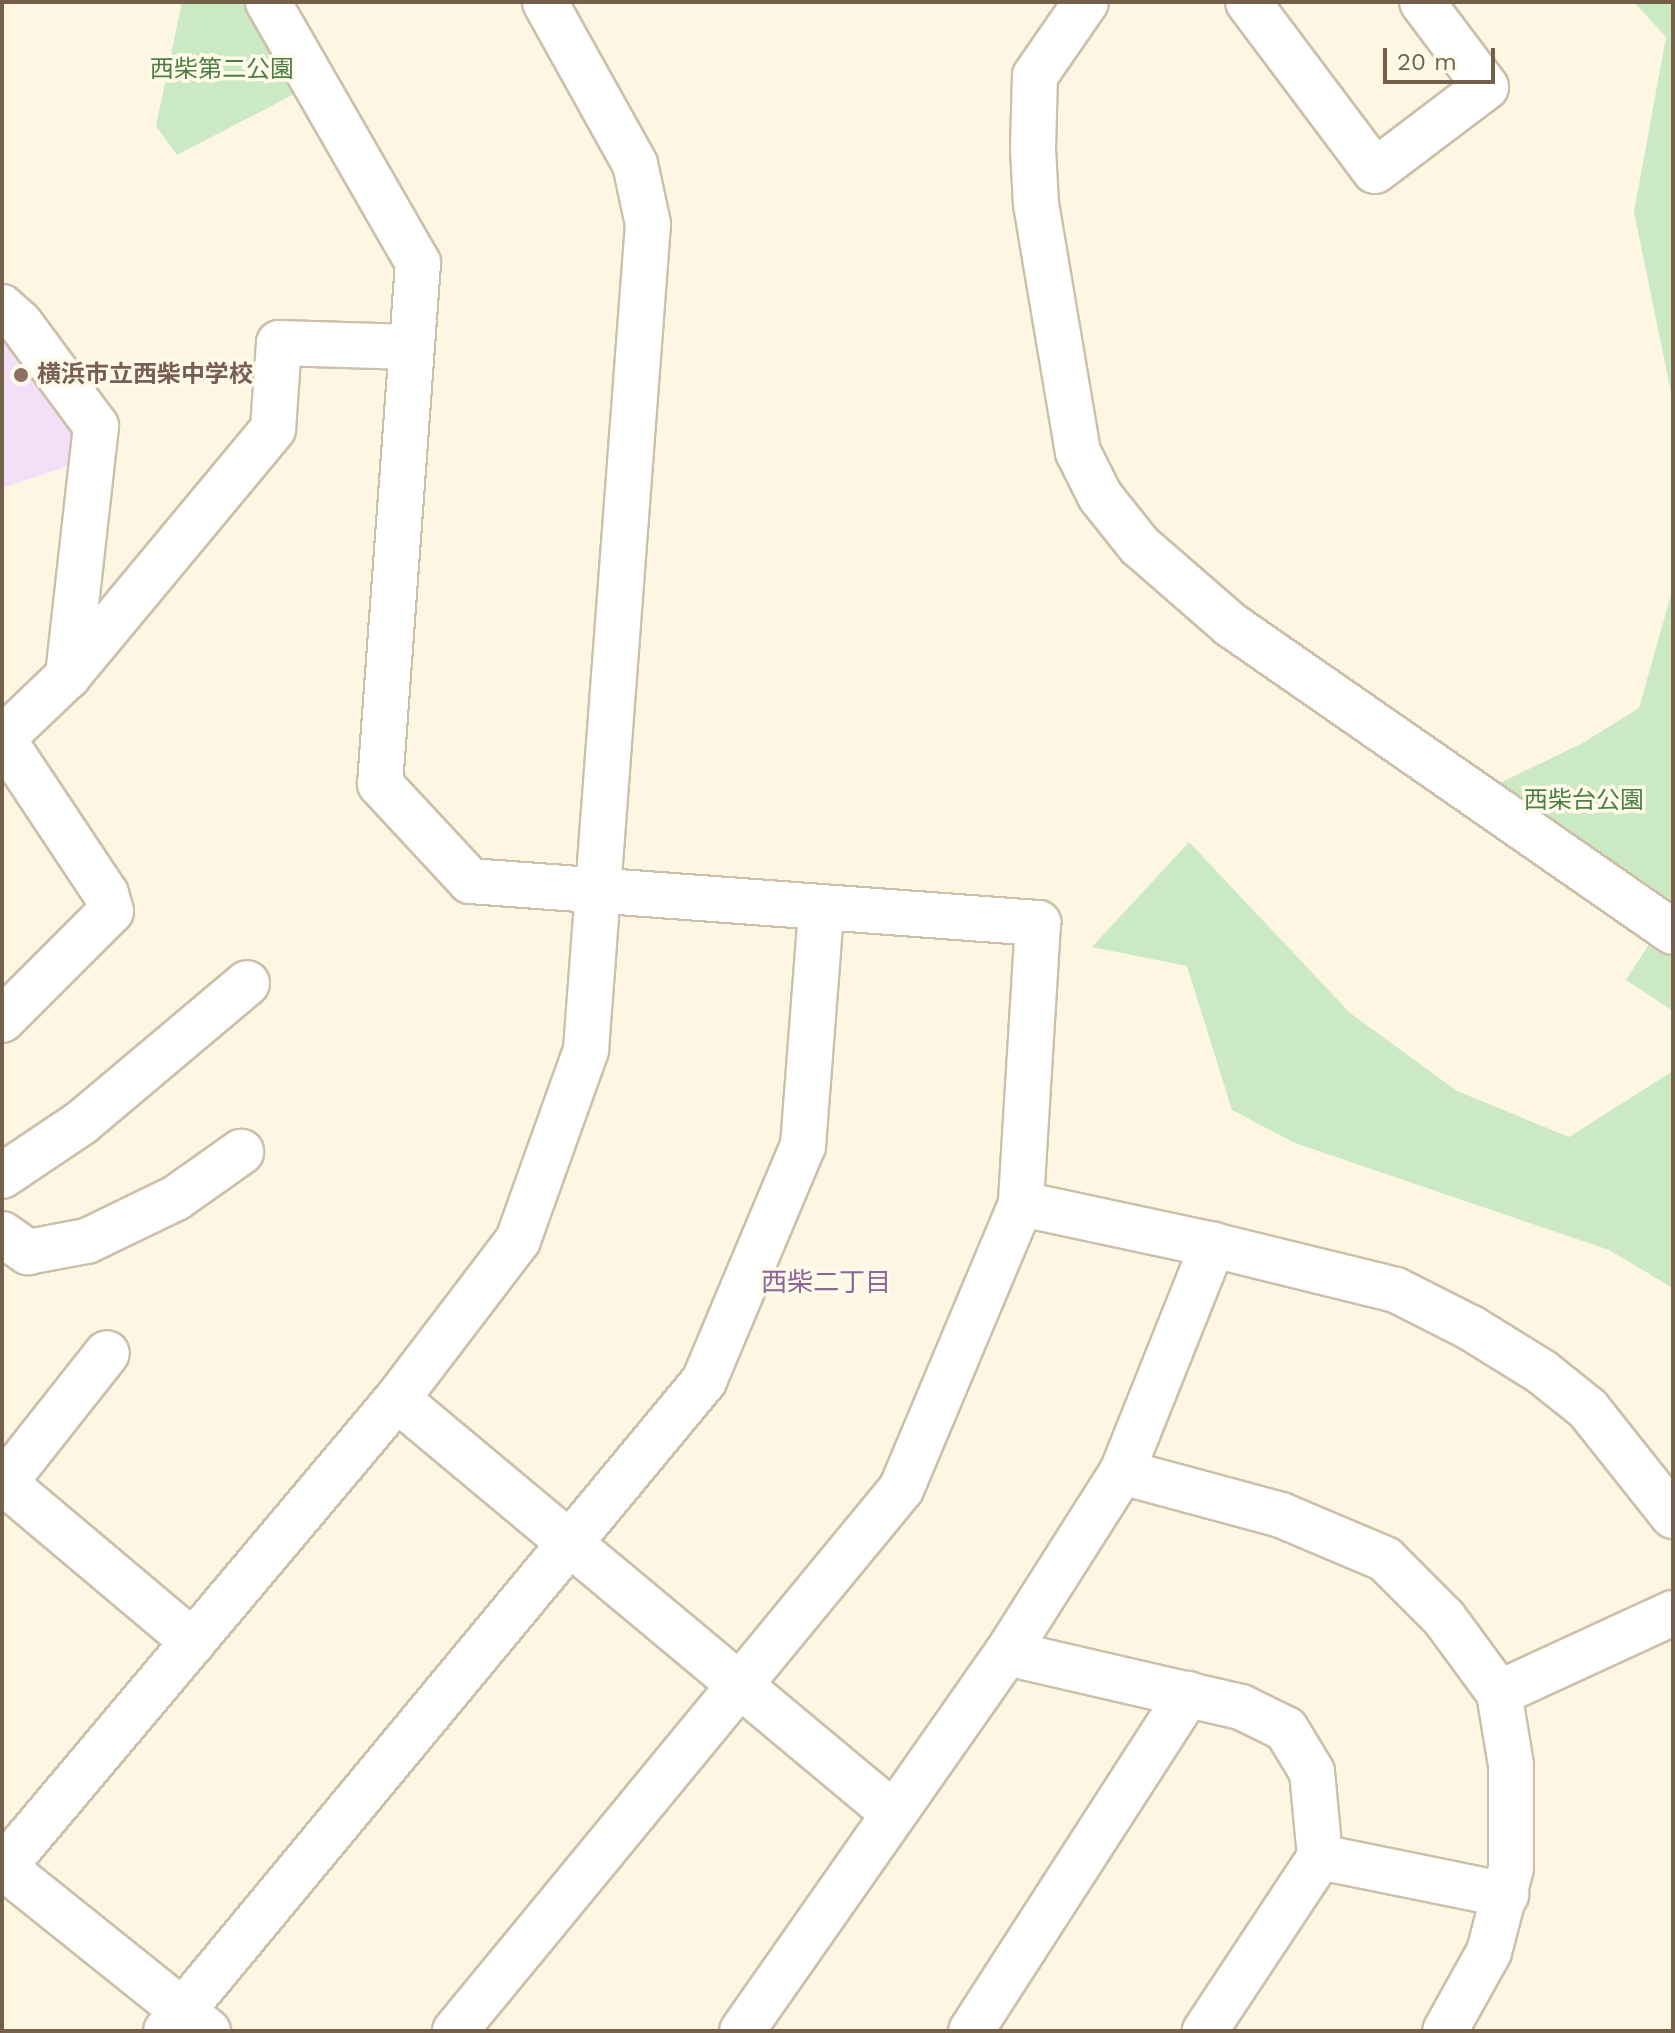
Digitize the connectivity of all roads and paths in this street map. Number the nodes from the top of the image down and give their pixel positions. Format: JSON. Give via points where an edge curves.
{"nodes":[{"id":1,"x":268,"y":2,"type":"edge"},
{"id":2,"x":545,"y":2,"type":"edge"},
{"id":3,"x":1086,"y":2,"type":"edge"},
{"id":4,"x":1248,"y":2,"type":"edge"},
{"id":5,"x":1422,"y":2,"type":"edge"},
{"id":6,"x":2,"y":307,"type":"edge"},
{"id":7,"x":411,"y":347,"type":"junction"},
{"id":8,"x":68,"y":676,"type":"junction"},
{"id":9,"x":2,"y":739,"type":"edge"},
{"id":10,"x":598,"y":887,"type":"junction"},
{"id":11,"x":821,"y":910,"type":"junction"},
{"id":12,"x":1673,"y":932,"type":"edge"},
{"id":13,"x":247,"y":983,"type":"dead end"},
{"id":14,"x":2,"y":1020,"type":"edge"},
{"id":15,"x":241,"y":1152,"type":"dead end"},
{"id":16,"x":2,"y":1176,"type":"edge"},
{"id":17,"x":1021,"y":1204,"type":"junction"},
{"id":18,"x":2,"y":1234,"type":"edge"},
{"id":19,"x":1213,"y":1245,"type":"junction"},
{"id":20,"x":107,"y":1353,"type":"dead end"},
{"id":21,"x":397,"y":1399,"type":"junction"},
{"id":22,"x":1122,"y":1472,"type":"junction"},
{"id":23,"x":3,"y":1483,"type":"edge"},
{"id":24,"x":1673,"y":1516,"type":"edge"},
{"id":25,"x":571,"y":1542,"type":"junction"},
{"id":26,"x":1673,"y":1613,"type":"edge"},
{"id":27,"x":193,"y":1642,"type":"junction"},
{"id":28,"x":1007,"y":1653,"type":"junction"},
{"id":29,"x":741,"y":1686,"type":"junction"},
{"id":30,"x":1499,"y":1693,"type":"junction"},
{"id":31,"x":1188,"y":1694,"type":"junction"},
{"id":32,"x":893,"y":1813,"type":"junction"},
{"id":33,"x":1320,"y":1857,"type":"junction"},
{"id":34,"x":2,"y":1867,"type":"edge"},
{"id":35,"x":1506,"y":1895,"type":"junction"},
{"id":36,"x":185,"y":2024,"type":"edge"},
{"id":37,"x":455,"y":2031,"type":"edge"},
{"id":38,"x":742,"y":2031,"type":"edge"},
{"id":39,"x":971,"y":2031,"type":"edge"},
{"id":40,"x":1205,"y":2031,"type":"edge"},
{"id":41,"x":1445,"y":2031,"type":"edge"}],
"edges":[{"from":1,"to":7,"type":"street","via":[[418,263]]},
{"from":2,"to":10,"type":"street","via":[[635,164],[648,224]]},
{"from":3,"to":12,"type":"street","via":[[1035,76],[1033,149],[1036,204],[1078,452],[1100,496],[1139,545],[1231,625]]},
{"from":4,"to":5,"type":"street","via":[[1375,171],[1499,78]]},
{"from":6,"to":8,"type":"street","via":[[20,323],[96,426]]},
{"from":7,"to":8,"type":"street","via":[[279,343],[273,429]]},
{"from":7,"to":10,"type":"street","via":[[380,784],[470,881]]},
{"from":8,"to":9,"type":"street"},
{"from":9,"to":14,"type":"street","via":[[106,894],[111,911]]},
{"from":10,"to":11,"type":"street"},
{"from":10,"to":21,"type":"street","via":[[586,1050],[518,1240]]},
{"from":11,"to":17,"type":"street","via":[[1038,923]]},
{"from":11,"to":25,"type":"street","via":[[803,1146],[704,1381]]},
{"from":13,"to":16,"type":"street","via":[[81,1123]]},
{"from":15,"to":18,"type":"street","via":[[176,1198],[87,1241],[28,1252]]},
{"from":17,"to":19,"type":"street"},
{"from":17,"to":29,"type":"street","via":[[901,1489]]},
{"from":19,"to":22,"type":"street"},
{"from":19,"to":24,"type":"street","via":[[1396,1290],[1471,1328],[1542,1372],[1588,1409]]},
{"from":20,"to":23,"type":"street"},
{"from":21,"to":25,"type":"street"},
{"from":21,"to":27,"type":"street"},
{"from":22,"to":28,"type":"street"},
{"from":22,"to":30,"type":"street","via":[[1281,1515],[1385,1559],[1444,1618]]},
{"from":23,"to":27,"type":"street"},
{"from":25,"to":29,"type":"street"},
{"from":25,"to":36,"type":"street"},
{"from":26,"to":30,"type":"street"},
{"from":27,"to":34,"type":"street"},
{"from":28,"to":31,"type":"street"},
{"from":28,"to":32,"type":"street"},
{"from":29,"to":32,"type":"street"},
{"from":29,"to":37,"type":"street"},
{"from":30,"to":35,"type":"street","via":[[1511,1765]]},
{"from":31,"to":33,"type":"street","via":[[1241,1707],[1286,1729],[1312,1772]]},
{"from":31,"to":39,"type":"street"},
{"from":32,"to":38,"type":"street"},
{"from":33,"to":35,"type":"street"},
{"from":33,"to":40,"type":"street"},
{"from":34,"to":36,"type":"street"},
{"from":35,"to":41,"type":"street","via":[[1489,1952]]}]}
